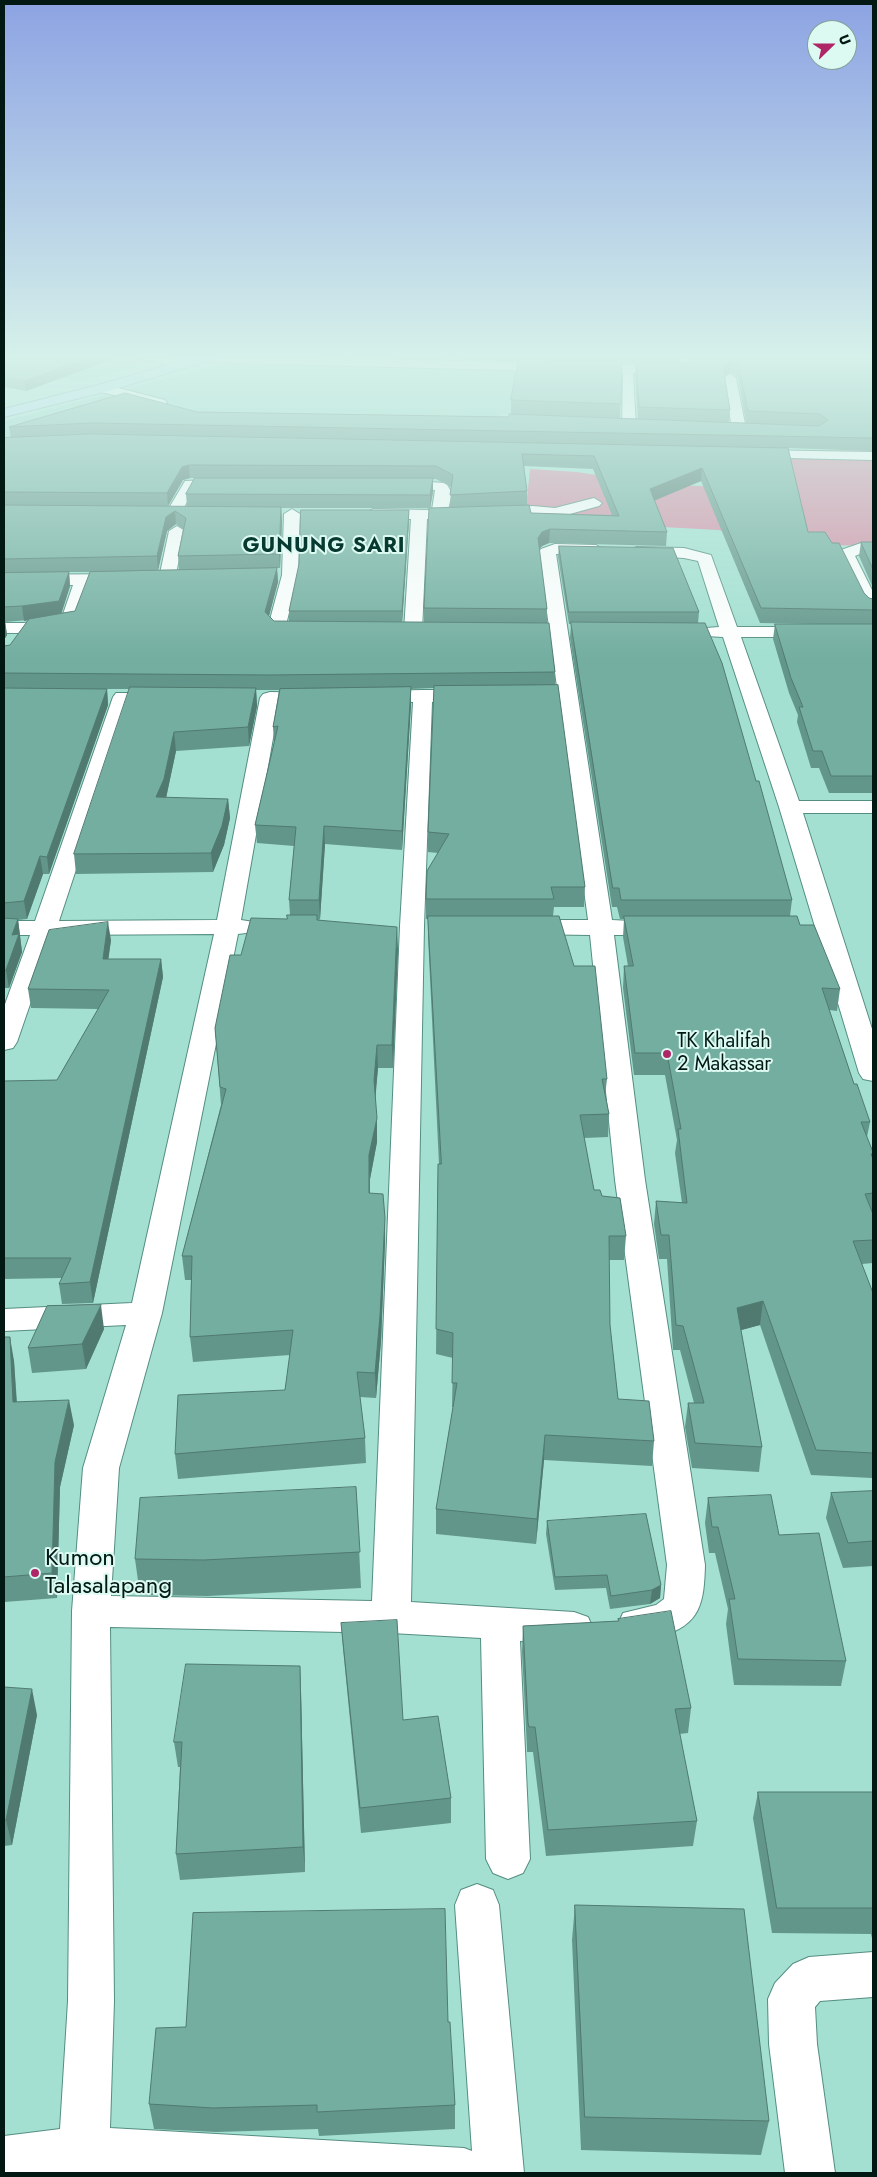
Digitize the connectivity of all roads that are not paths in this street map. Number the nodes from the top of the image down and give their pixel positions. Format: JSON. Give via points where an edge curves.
{"nodes":[{"id":1,"x":246,"y":483,"type":"edge"},
{"id":2,"x":379,"y":484,"type":"edge"},
{"id":3,"x":594,"y":503,"type":"dead end"},
{"id":4,"x":155,"y":513,"type":"edge"},
{"id":5,"x":174,"y":513,"type":"junction"},
{"id":6,"x":194,"y":513,"type":"edge"},
{"id":7,"x":272,"y":514,"type":"edge"},
{"id":8,"x":292,"y":514,"type":"junction"},
{"id":9,"x":311,"y":514,"type":"edge"},
{"id":10,"x":360,"y":514,"type":"edge"},
{"id":11,"x":419,"y":514,"type":"junction"},
{"id":12,"x":440,"y":515,"type":"junction"},
{"id":13,"x":177,"y":531,"type":"dead end"},
{"id":14,"x":873,"y":549,"type":"edge"},
{"id":15,"x":290,"y":575,"type":"junction"},
{"id":16,"x":271,"y":576,"type":"edge"},
{"id":17,"x":166,"y":578,"type":"junction"},
{"id":18,"x":186,"y":578,"type":"edge"},
{"id":19,"x":83,"y":579,"type":"junction"},
{"id":20,"x":4,"y":580,"type":"edge"},
{"id":21,"x":873,"y":607,"type":"edge"},
{"id":22,"x":4,"y":628,"type":"edge"},
{"id":23,"x":24,"y":628,"type":"junction"},
{"id":24,"x":327,"y":631,"type":"edge"},
{"id":25,"x":394,"y":631,"type":"edge"},
{"id":26,"x":413,"y":631,"type":"junction"},
{"id":27,"x":433,"y":631,"type":"edge"},
{"id":28,"x":692,"y":632,"type":"edge"},
{"id":29,"x":730,"y":632,"type":"junction"},
{"id":30,"x":873,"y":632,"type":"edge"},
{"id":31,"x":9,"y":648,"type":"edge"},
{"id":32,"x":423,"y":696,"type":"junction"},
{"id":33,"x":487,"y":696,"type":"edge"},
{"id":34,"x":123,"y":697,"type":"dead end"},
{"id":35,"x":790,"y":807,"type":"junction"},
{"id":36,"x":873,"y":807,"type":"edge"},
{"id":37,"x":45,"y":927,"type":"junction"},
{"id":38,"x":266,"y":927,"type":"edge"},
{"id":39,"x":502,"y":927,"type":"edge"},
{"id":40,"x":4,"y":928,"type":"edge"},
{"id":41,"x":228,"y":928,"type":"junction"},
{"id":42,"x":601,"y":928,"type":"junction"},
{"id":43,"x":680,"y":928,"type":"edge"},
{"id":44,"x":4,"y":1042,"type":"edge"},
{"id":45,"x":872,"y":1065,"type":"edge"},
{"id":46,"x":146,"y":1313,"type":"junction"},
{"id":47,"x":4,"y":1320,"type":"edge"},
{"id":48,"x":91,"y":1611,"type":"junction"},
{"id":49,"x":391,"y":1617,"type":"junction"},
{"id":50,"x":500,"y":1623,"type":"junction"},
{"id":51,"x":508,"y":1859,"type":"dead end"},
{"id":52,"x":477,"y":1904,"type":"dead end"},
{"id":53,"x":873,"y":1976,"type":"edge"},
{"id":54,"x":4,"y":2160,"type":"edge"},
{"id":55,"x":84,"y":2162,"type":"edge"},
{"id":56,"x":464,"y":2173,"type":"edge"},
{"id":57,"x":499,"y":2173,"type":"edge"},
{"id":58,"x":810,"y":2173,"type":"edge"}],
"edges":[{"from":1,"to":5,"type":"street","via":[[190,484]]},
{"from":2,"to":12,"type":"street","via":[[441,486],[444,493]]},
{"from":3,"to":12,"type":"street","via":[[556,513]]},
{"from":4,"to":5,"type":"street"},
{"from":5,"to":6,"type":"street"},
{"from":7,"to":8,"type":"street"},
{"from":8,"to":9,"type":"street"},
{"from":8,"to":15,"type":"street"},
{"from":10,"to":11,"type":"street"},
{"from":11,"to":12,"type":"street"},
{"from":11,"to":26,"type":"street"},
{"from":13,"to":17,"type":"street"},
{"from":14,"to":21,"type":"street","via":[[855,550],[847,554],[847,559]]},
{"from":15,"to":16,"type":"street"},
{"from":15,"to":24,"type":"street","via":[[277,627],[284,631]]},
{"from":17,"to":18,"type":"street"},
{"from":17,"to":19,"type":"street"},
{"from":19,"to":20,"type":"street"},
{"from":19,"to":23,"type":"street","via":[[71,620]]},
{"from":22,"to":23,"type":"street"},
{"from":23,"to":31,"type":"street"},
{"from":25,"to":26,"type":"street"},
{"from":26,"to":27,"type":"street"},
{"from":28,"to":29,"type":"street"},
{"from":29,"to":30,"type":"street"},
{"from":29,"to":35,"type":"street"},
{"from":29,"to":42,"type":"street","via":[[705,558],[690,554],[620,551],[555,549],[547,552],[558,631],[559,695]]},
{"from":32,"to":33,"type":"street"},
{"from":32,"to":41,"type":"street","via":[[260,698]]},
{"from":32,"to":49,"type":"street","via":[[412,926]]},
{"from":34,"to":37,"type":"street"},
{"from":35,"to":36,"type":"street"},
{"from":35,"to":45,"type":"street","via":[[819,928]]},
{"from":37,"to":40,"type":"street"},
{"from":37,"to":41,"type":"street"},
{"from":37,"to":44,"type":"street"},
{"from":38,"to":41,"type":"street"},
{"from":39,"to":42,"type":"street"},
{"from":41,"to":46,"type":"street"},
{"from":42,"to":43,"type":"street"},
{"from":42,"to":50,"type":"street","via":[[630,1180],[686,1565],[685,1597],[680,1610],[663,1621],[582,1629]]},
{"from":46,"to":47,"type":"street"},
{"from":46,"to":48,"type":"street","via":[[101,1468]]},
{"from":48,"to":49,"type":"street"},
{"from":48,"to":55,"type":"street","via":[[91,2001]]},
{"from":49,"to":50,"type":"street"},
{"from":50,"to":51,"type":"street"},
{"from":52,"to":57,"type":"street"},
{"from":53,"to":58,"type":"street","via":[[809,1980],[792,1999],[793,2044]]},
{"from":54,"to":55,"type":"street"},
{"from":55,"to":56,"type":"street"}]}
